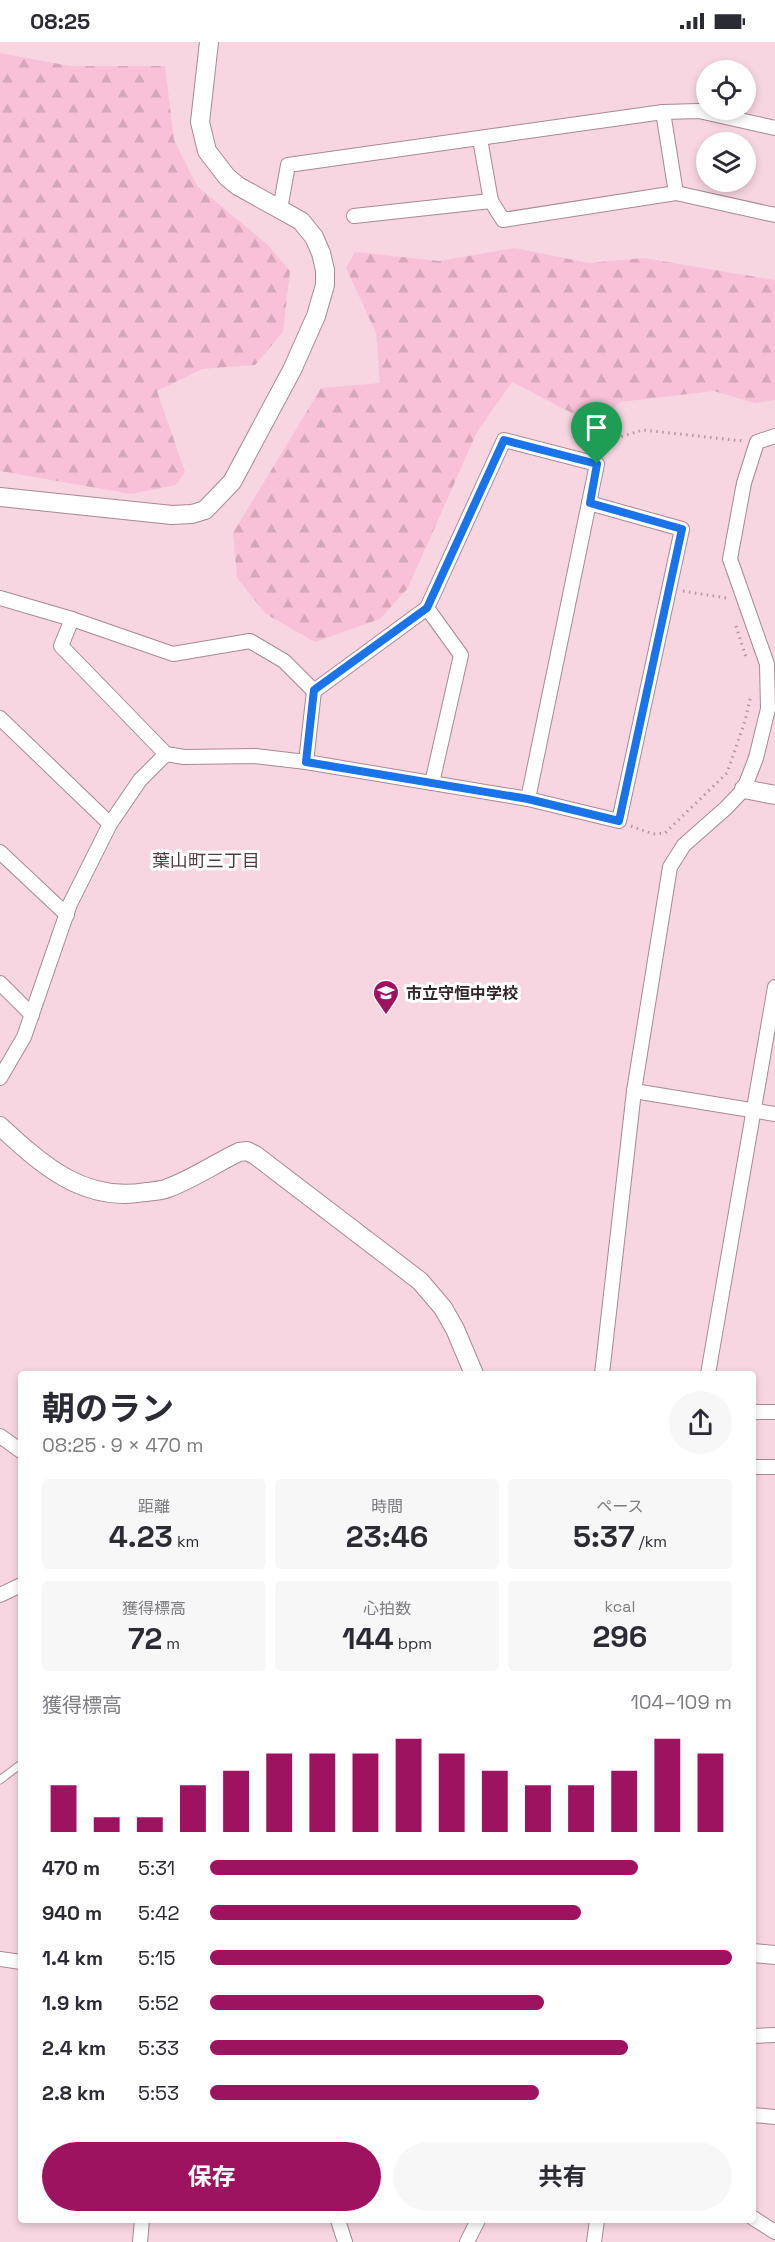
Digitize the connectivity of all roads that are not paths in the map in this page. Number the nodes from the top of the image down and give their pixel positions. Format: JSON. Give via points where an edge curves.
{"nodes":[{"id":1,"x":209,"y":42,"type":"edge"},
{"id":2,"x":663,"y":112,"type":"junction"},
{"id":3,"x":775,"y":128,"type":"edge"},
{"id":4,"x":480,"y":139,"type":"junction"},
{"id":5,"x":676,"y":193,"type":"junction"},
{"id":6,"x":491,"y":201,"type":"junction"},
{"id":7,"x":280,"y":209,"type":"junction"},
{"id":8,"x":775,"y":214,"type":"edge"},
{"id":9,"x":354,"y":216,"type":"dead end"},
{"id":10,"x":775,"y":436,"type":"edge"},
{"id":11,"x":0,"y":496,"type":"edge"},
{"id":12,"x":590,"y":503,"type":"junction"},
{"id":13,"x":0,"y":598,"type":"edge"},
{"id":14,"x":427,"y":608,"type":"junction"},
{"id":15,"x":72,"y":620,"type":"junction"},
{"id":16,"x":314,"y":690,"type":"junction"},
{"id":17,"x":0,"y":718,"type":"edge"},
{"id":18,"x":166,"y":754,"type":"junction"},
{"id":19,"x":306,"y":762,"type":"junction"},
{"id":20,"x":432,"y":783,"type":"junction"},
{"id":21,"x":744,"y":789,"type":"junction"},
{"id":22,"x":775,"y":795,"type":"edge"},
{"id":23,"x":528,"y":799,"type":"junction"},
{"id":24,"x":110,"y":824,"type":"junction"},
{"id":25,"x":0,"y":852,"type":"edge"},
{"id":26,"x":67,"y":915,"type":"junction"},
{"id":27,"x":0,"y":983,"type":"edge"},
{"id":28,"x":775,"y":987,"type":"edge"},
{"id":29,"x":773,"y":1008,"type":"edge"},
{"id":30,"x":32,"y":1015,"type":"junction"},
{"id":31,"x":0,"y":1078,"type":"edge"},
{"id":32,"x":634,"y":1091,"type":"junction"},
{"id":33,"x":753,"y":1110,"type":"junction"},
{"id":34,"x":775,"y":1114,"type":"edge"},
{"id":35,"x":0,"y":1126,"type":"edge"},
{"id":36,"x":473,"y":1371,"type":"edge"},
{"id":37,"x":602,"y":1371,"type":"edge"},
{"id":38,"x":709,"y":1371,"type":"edge"},
{"id":39,"x":756,"y":1412,"type":"edge"},
{"id":40,"x":775,"y":1412,"type":"edge"},
{"id":41,"x":0,"y":1436,"type":"edge"},
{"id":42,"x":18,"y":1449,"type":"edge"},
{"id":43,"x":756,"y":1467,"type":"edge"},
{"id":44,"x":775,"y":1467,"type":"edge"},
{"id":45,"x":18,"y":1586,"type":"edge"},
{"id":46,"x":0,"y":1595,"type":"edge"},
{"id":47,"x":18,"y":1766,"type":"edge"},
{"id":48,"x":0,"y":1780,"type":"edge"},
{"id":49,"x":756,"y":1953,"type":"edge"},
{"id":50,"x":775,"y":1955,"type":"edge"},
{"id":51,"x":0,"y":1959,"type":"edge"},
{"id":52,"x":18,"y":1962,"type":"edge"},
{"id":53,"x":775,"y":2035,"type":"edge"},
{"id":54,"x":756,"y":2036,"type":"edge"},
{"id":55,"x":756,"y":2115,"type":"edge"},
{"id":56,"x":775,"y":2117,"type":"edge"},
{"id":57,"x":756,"y":2220,"type":"edge"},
{"id":58,"x":142,"y":2223,"type":"edge"},
{"id":59,"x":339,"y":2223,"type":"edge"},
{"id":60,"x":476,"y":2223,"type":"edge"},
{"id":61,"x":597,"y":2223,"type":"edge"},
{"id":62,"x":775,"y":2232,"type":"edge"},
{"id":63,"x":140,"y":2242,"type":"edge"},
{"id":64,"x":345,"y":2242,"type":"edge"},
{"id":65,"x":467,"y":2242,"type":"edge"},
{"id":66,"x":594,"y":2242,"type":"edge"}],
"edges":[{"from":1,"to":7,"type":"street","via":[[200,122],[207,151],[238,186]]},
{"from":2,"to":3,"type":"street","via":[[699,111]]},
{"from":2,"to":4,"type":"street"},
{"from":2,"to":5,"type":"street"},
{"from":4,"to":6,"type":"street"},
{"from":4,"to":7,"type":"street","via":[[288,165]]},
{"from":5,"to":6,"type":"street","via":[[503,220]]},
{"from":5,"to":8,"type":"street"},
{"from":6,"to":9,"type":"street"},
{"from":7,"to":11,"type":"street","via":[[302,221],[314,237],[326,270],[325,285],[316,316],[279,395],[236,476],[221,496],[205,510],[172,515]]},
{"from":10,"to":21,"type":"street","via":[[757,442],[744,483],[730,559],[767,664],[768,709]]},
{"from":12,"to":14,"type":"street","via":[[597,464],[504,440]]},
{"from":12,"to":23,"type":"street"},
{"from":12,"to":23,"type":"street","via":[[682,529],[619,821]]},
{"from":13,"to":15,"type":"street"},
{"from":14,"to":16,"type":"street"},
{"from":14,"to":20,"type":"street","via":[[461,655]]},
{"from":15,"to":16,"type":"street","via":[[173,654],[250,641],[284,661]]},
{"from":15,"to":18,"type":"street","via":[[61,646]]},
{"from":16,"to":19,"type":"street"},
{"from":17,"to":24,"type":"street"},
{"from":18,"to":19,"type":"street","via":[[255,756]]},
{"from":18,"to":24,"type":"street","via":[[140,780]]},
{"from":19,"to":20,"type":"street"},
{"from":20,"to":23,"type":"street"},
{"from":21,"to":22,"type":"street"},
{"from":21,"to":32,"type":"street","via":[[684,845],[670,867]]},
{"from":24,"to":26,"type":"street"},
{"from":25,"to":26,"type":"street"},
{"from":26,"to":30,"type":"street"},
{"from":27,"to":30,"type":"street"},
{"from":28,"to":29,"type":"street"},
{"from":29,"to":33,"type":"street"},
{"from":30,"to":31,"type":"street","via":[[21,1044]]},
{"from":32,"to":33,"type":"street"},
{"from":32,"to":37,"type":"street"},
{"from":33,"to":34,"type":"street"},
{"from":33,"to":38,"type":"street"},
{"from":35,"to":36,"type":"street","via":[[56,1173],[96,1192],[128,1196],[168,1188],[247,1151],[420,1281],[443,1308]]},
{"from":39,"to":40,"type":"street"},
{"from":41,"to":42,"type":"street"},
{"from":43,"to":44,"type":"street"},
{"from":45,"to":46,"type":"street"},
{"from":47,"to":48,"type":"lane"},
{"from":49,"to":50,"type":"street"},
{"from":51,"to":52,"type":"street"},
{"from":53,"to":54,"type":"street"},
{"from":55,"to":56,"type":"street"},
{"from":57,"to":62,"type":"street"},
{"from":58,"to":63,"type":"street"},
{"from":59,"to":64,"type":"street"},
{"from":60,"to":65,"type":"street"},
{"from":61,"to":66,"type":"street"}]}
